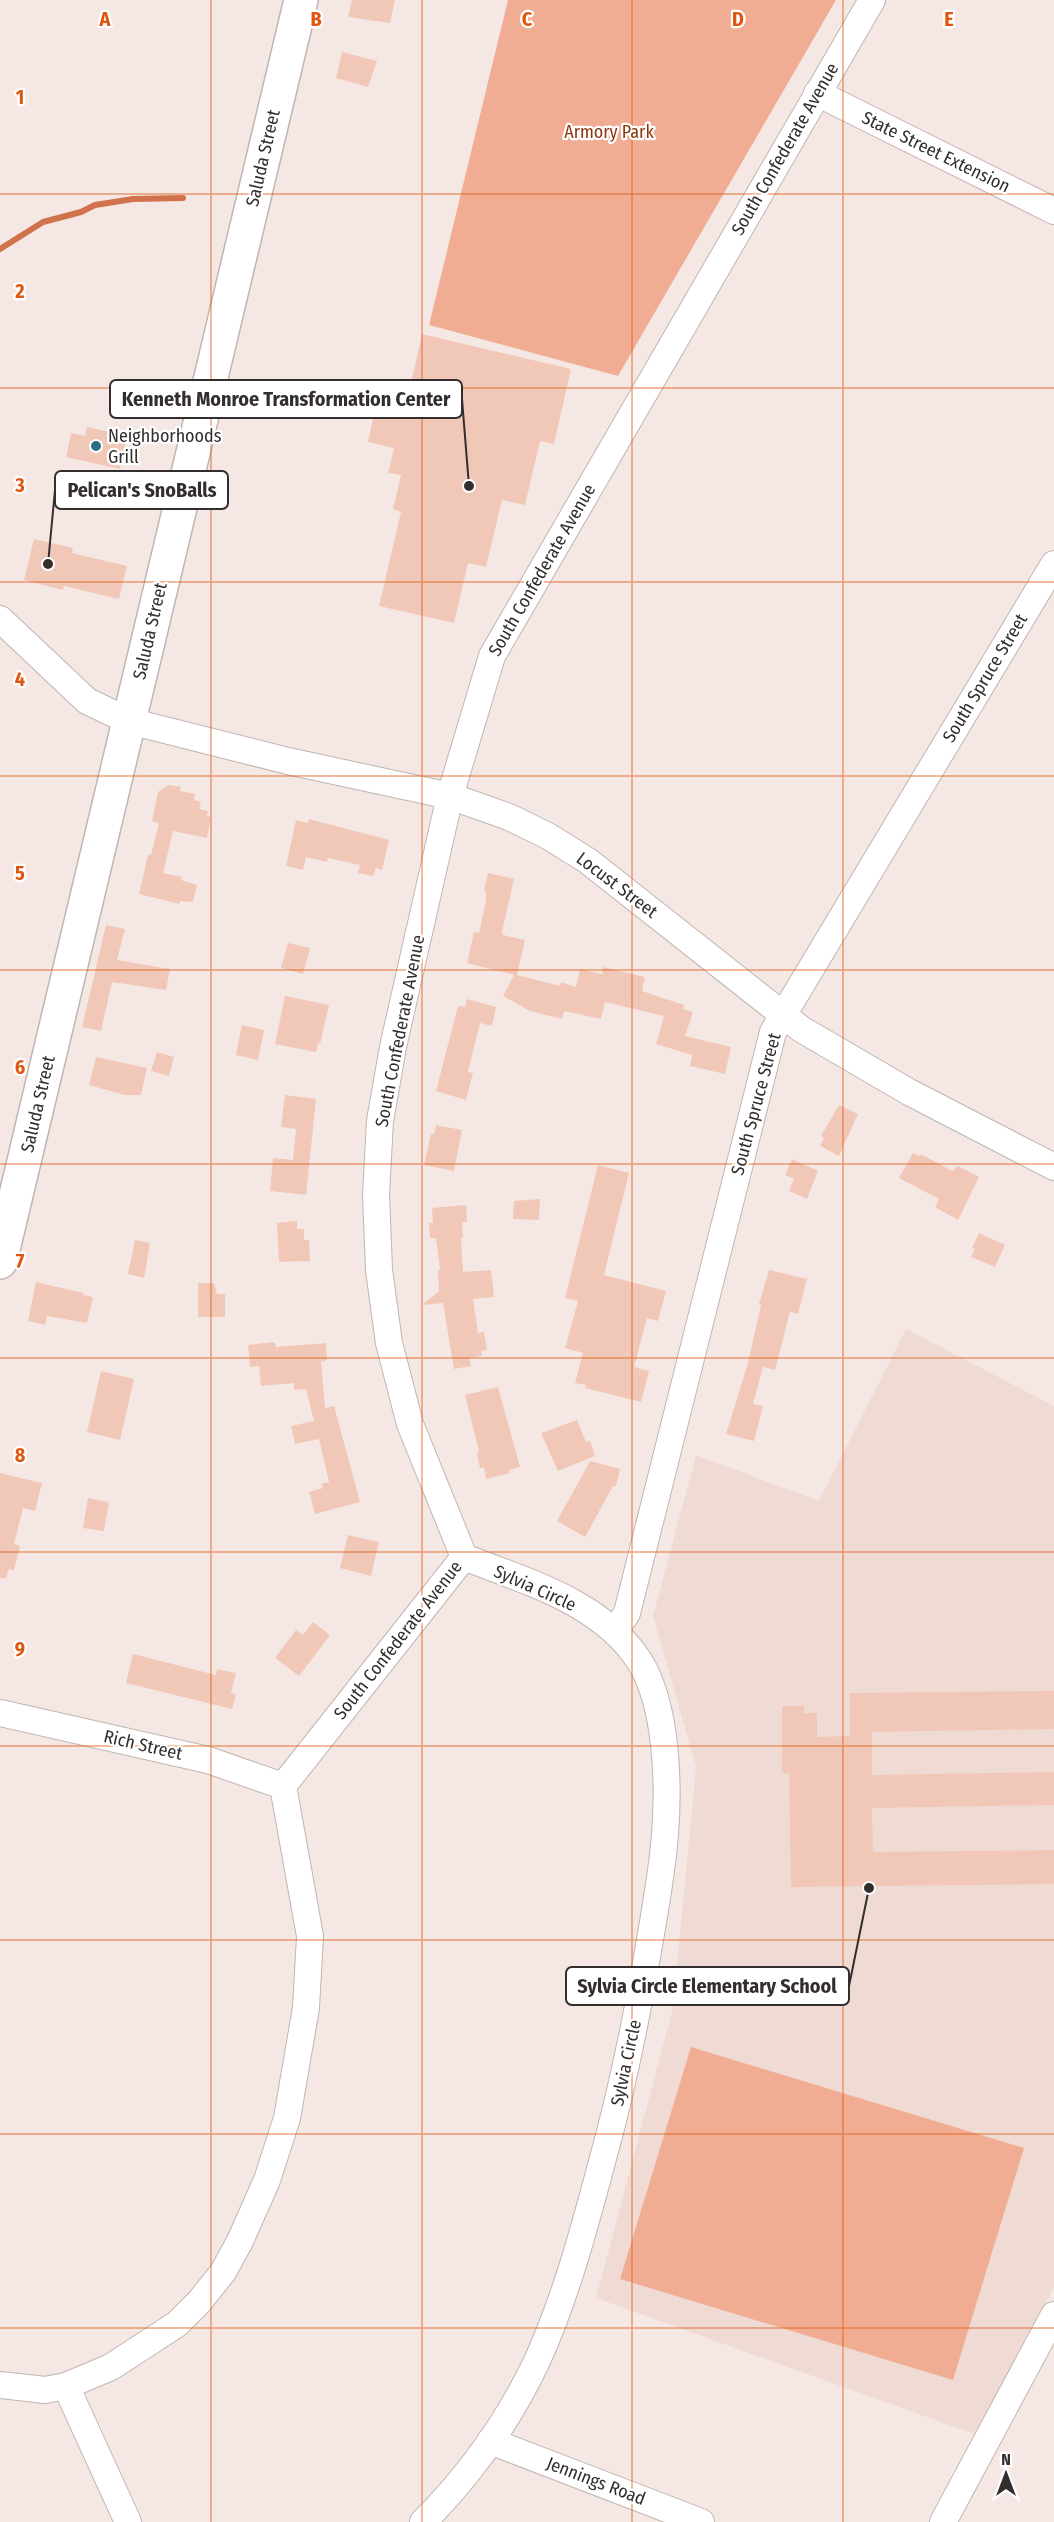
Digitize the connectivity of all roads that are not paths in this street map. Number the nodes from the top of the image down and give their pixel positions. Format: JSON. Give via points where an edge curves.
{"nodes":[{"id":1,"x":301,"y":0,"type":"edge"},
{"id":2,"x":872,"y":0,"type":"edge"},
{"id":3,"x":817,"y":93,"type":"junction"},
{"id":4,"x":1054,"y":211,"type":"edge"},
{"id":5,"x":1054,"y":564,"type":"edge"},
{"id":6,"x":0,"y":619,"type":"edge"},
{"id":7,"x":129,"y":721,"type":"junction"},
{"id":8,"x":450,"y":796,"type":"junction"},
{"id":9,"x":784,"y":1014,"type":"junction"},
{"id":10,"x":1054,"y":1167,"type":"edge"},
{"id":11,"x":0,"y":1262,"type":"edge"},
{"id":12,"x":464,"y":1557,"type":"junction"},
{"id":13,"x":615,"y":1631,"type":"junction"},
{"id":14,"x":0,"y":1713,"type":"edge"},
{"id":15,"x":283,"y":1786,"type":"junction"},
{"id":16,"x":1054,"y":2315,"type":"edge"},
{"id":17,"x":0,"y":2385,"type":"edge"},
{"id":18,"x":66,"y":2386,"type":"junction"},
{"id":19,"x":490,"y":2441,"type":"junction"},
{"id":20,"x":128,"y":2522,"type":"edge"},
{"id":21,"x":423,"y":2522,"type":"edge"},
{"id":22,"x":701,"y":2522,"type":"edge"},
{"id":23,"x":943,"y":2522,"type":"edge"}],
"edges":[{"from":1,"to":7,"type":"main road","name":"Saluda Street"},
{"from":2,"to":3,"type":"street","name":"South Confederate Avenue"},
{"from":3,"to":4,"type":"street","name":"State Street Extension"},
{"from":3,"to":8,"type":"street","name":"South Confederate Avenue","via":[[492,656]]},
{"from":5,"to":9,"type":"street","name":"South Spruce Street"},
{"from":6,"to":7,"type":"street","name":"Locust Street","via":[[87,701]]},
{"from":7,"to":8,"type":"street","name":"Locust Street"},
{"from":7,"to":11,"type":"main road","name":"Saluda Street"},
{"from":8,"to":9,"type":"street","name":"Locust Street","via":[[509,817],[588,861]]},
{"from":8,"to":12,"type":"street","name":"South Confederate Avenue","via":[[393,1047],[381,1121],[376,1195],[379,1270],[390,1343],[410,1424]]},
{"from":9,"to":10,"type":"street","name":"Locust Street","via":[[852,1060]]},
{"from":9,"to":13,"type":"street","name":"South Spruce Street","via":[[762,1072],[627,1613]]},
{"from":12,"to":13,"type":"street","name":"Sylvia Circle","via":[[546,1589],[598,1617]]},
{"from":12,"to":15,"type":"street","name":"South Confederate Avenue"},
{"from":13,"to":19,"type":"street","name":"Sylvia Circle","via":[[641,1665],[657,1702],[666,1779],[659,1893],[612,2127],[570,2278],[535,2364]]},
{"from":14,"to":15,"type":"street","name":"Rich Street","via":[[208,1760]]},
{"from":15,"to":18,"type":"street","via":[[310,1936],[306,2008],[287,2118],[267,2180],[229,2262],[199,2302],[148,2344],[111,2367]]},
{"from":16,"to":23,"type":"street"},
{"from":17,"to":18,"type":"street","via":[[45,2390]]},
{"from":18,"to":20,"type":"street"},
{"from":19,"to":21,"type":"street","name":"Sylvia Circle"},
{"from":19,"to":22,"type":"street","name":"Jennings Road"}]}
